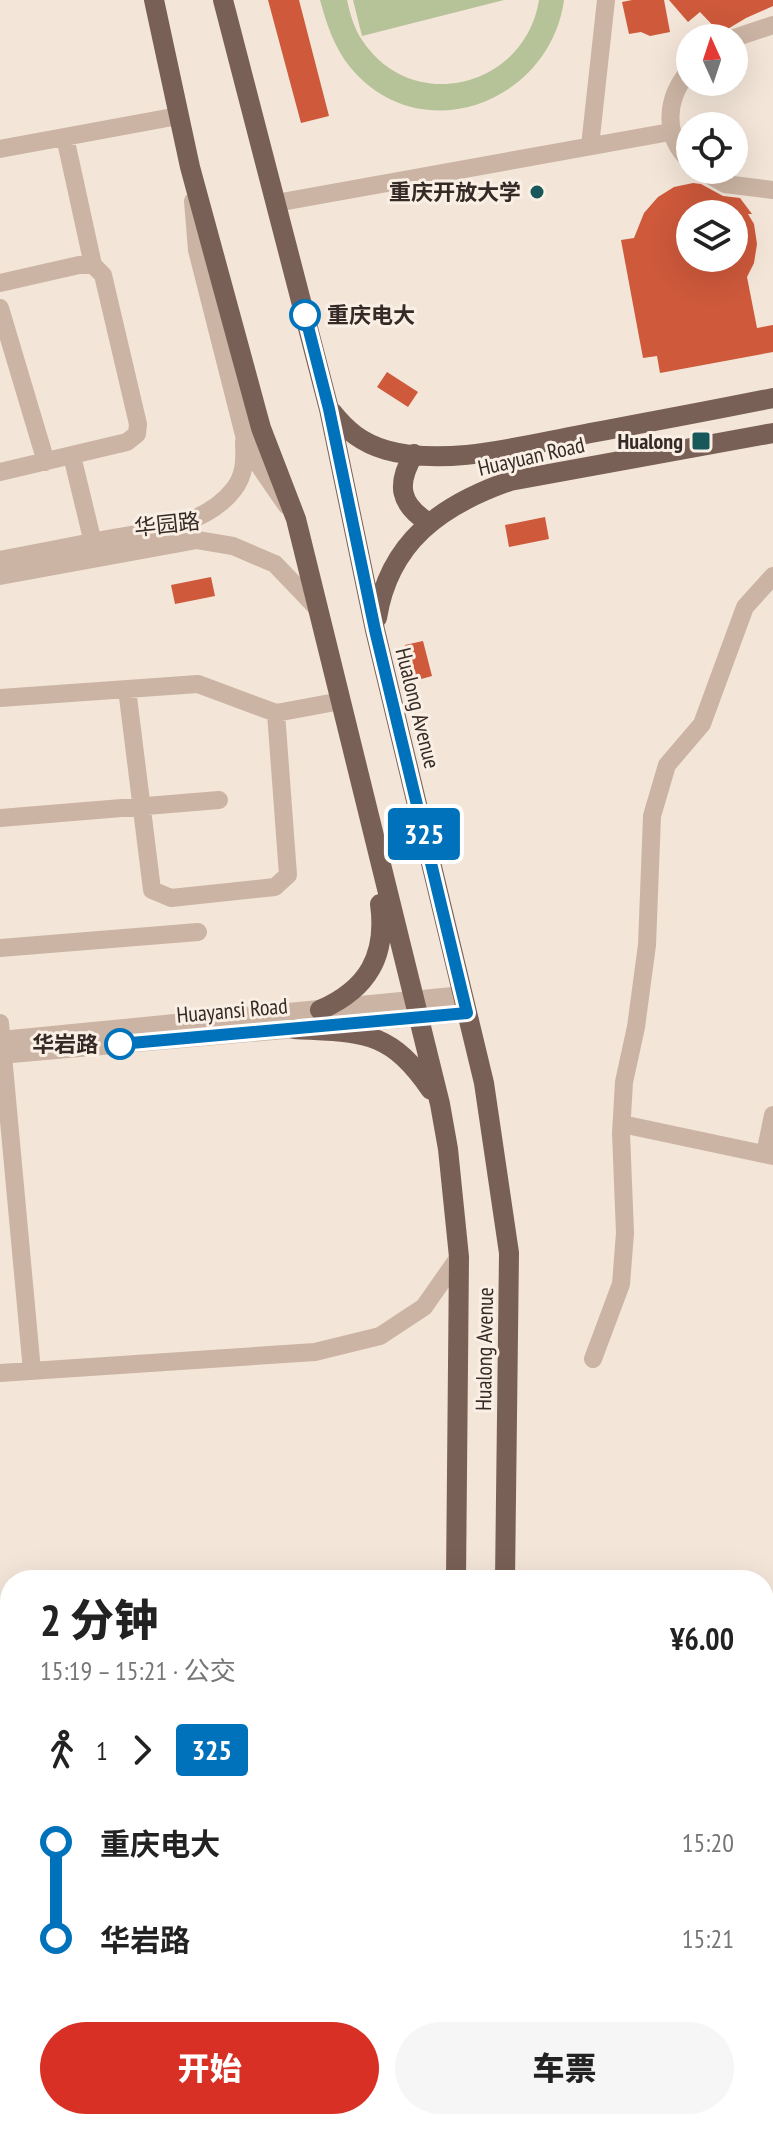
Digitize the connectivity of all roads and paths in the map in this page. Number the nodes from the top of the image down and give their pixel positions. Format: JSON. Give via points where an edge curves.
{"nodes":[{"id":1,"x":154,"y":0,"type":"edge"},
{"id":2,"x":223,"y":0,"type":"edge"},
{"id":3,"x":606,"y":0,"type":"edge"},
{"id":4,"x":773,"y":25,"type":"edge"},
{"id":5,"x":748,"y":33,"type":"edge"},
{"id":6,"x":676,"y":92,"type":"edge"},
{"id":7,"x":178,"y":116,"type":"junction"},
{"id":8,"x":670,"y":132,"type":"junction"},
{"id":9,"x":65,"y":137,"type":"junction"},
{"id":10,"x":676,"y":142,"type":"edge"},
{"id":11,"x":590,"y":146,"type":"junction"},
{"id":12,"x":0,"y":149,"type":"edge"},
{"id":13,"x":190,"y":167,"type":"junction"},
{"id":14,"x":725,"y":184,"type":"edge"},
{"id":15,"x":773,"y":190,"type":"edge"},
{"id":16,"x":276,"y":203,"type":"junction"},
{"id":17,"x":93,"y":265,"type":"junction"},
{"id":18,"x":0,"y":283,"type":"edge"},
{"id":19,"x":0,"y":308,"type":"edge"},
{"id":20,"x":773,"y":398,"type":"edge"},
{"id":21,"x":329,"y":409,"type":"junction"},
{"id":22,"x":773,"y":433,"type":"edge"},
{"id":23,"x":244,"y":435,"type":"junction"},
{"id":24,"x":414,"y":454,"type":"junction"},
{"id":25,"x":72,"y":456,"type":"junction"},
{"id":26,"x":46,"y":462,"type":"junction"},
{"id":27,"x":0,"y":472,"type":"edge"},
{"id":28,"x":296,"y":519,"type":"junction"},
{"id":29,"x":429,"y":523,"type":"junction"},
{"id":30,"x":95,"y":550,"type":"junction"},
{"id":31,"x":0,"y":560,"type":"edge"},
{"id":32,"x":0,"y":576,"type":"edge"},
{"id":33,"x":773,"y":576,"type":"edge"},
{"id":34,"x":319,"y":610,"type":"junction"},
{"id":35,"x":375,"y":630,"type":"junction"},
{"id":36,"x":127,"y":689,"type":"junction"},
{"id":37,"x":0,"y":698,"type":"edge"},
{"id":38,"x":341,"y":701,"type":"junction"},
{"id":39,"x":276,"y":713,"type":"junction"},
{"id":40,"x":219,"y":800,"type":"dead end"},
{"id":41,"x":142,"y":806,"type":"junction"},
{"id":42,"x":0,"y":818,"type":"edge"},
{"id":43,"x":371,"y":820,"type":"junction"},
{"id":44,"x":198,"y":932,"type":"dead end"},
{"id":45,"x":0,"y":948,"type":"edge"},
{"id":46,"x":465,"y":1004,"type":"junction"},
{"id":47,"x":416,"y":1009,"type":"junction"},
{"id":48,"x":320,"y":1010,"type":"junction"},
{"id":49,"x":294,"y":1029,"type":"junction"},
{"id":50,"x":1,"y":1042,"type":"edge"},
{"id":51,"x":440,"y":1104,"type":"junction"},
{"id":52,"x":773,"y":1115,"type":"edge"},
{"id":53,"x":622,"y":1124,"type":"junction"},
{"id":54,"x":769,"y":1155,"type":"edge"},
{"id":55,"x":459,"y":1257,"type":"junction"},
{"id":56,"x":593,"y":1359,"type":"dead end"},
{"id":57,"x":32,"y":1371,"type":"junction"},
{"id":58,"x":0,"y":1373,"type":"edge"},
{"id":59,"x":456,"y":1570,"type":"edge"},
{"id":60,"x":505,"y":1570,"type":"edge"}],
"edges":[{"from":1,"to":7,"type":"main road","name":"Hualong Avenue"},
{"from":2,"to":16,"type":"main road","name":"Hualong Avenue"},
{"from":3,"to":11,"type":"street"},
{"from":4,"to":5,"type":"street"},
{"from":6,"to":8,"type":"street"},
{"from":7,"to":9,"type":"street"},
{"from":7,"to":13,"type":"main road","name":"Hualong Avenue"},
{"from":8,"to":10,"type":"street"},
{"from":8,"to":11,"type":"street"},
{"from":9,"to":12,"type":"street"},
{"from":9,"to":17,"type":"street"},
{"from":11,"to":16,"type":"street"},
{"from":13,"to":23,"type":"street","name":"Hualong Avenue","via":[[197,250]]},
{"from":13,"to":28,"type":"main road","name":"Hualong Avenue","via":[[261,428]]},
{"from":14,"to":15,"type":"street"},
{"from":16,"to":21,"type":"main road","name":"Hualong Avenue"},
{"from":17,"to":18,"type":"street"},
{"from":17,"to":25,"type":"street","via":[[103,275],[137,434],[127,442]]},
{"from":19,"to":26,"type":"street"},
{"from":20,"to":24,"type":"main road","name":"Huayuan Road","via":[[474,454]]},
{"from":21,"to":24,"type":"main road","name":"Huayuan Road","via":[[363,442]]},
{"from":21,"to":35,"type":"main road","name":"Hualong Avenue"},
{"from":22,"to":29,"type":"main road","name":"Huayuan Road","via":[[510,481],[477,493]]},
{"from":23,"to":28,"type":"street","name":"Hualong Avenue"},
{"from":23,"to":30,"type":"street","name":"华园路","via":[[240,480],[223,501],[167,527]]},
{"from":24,"to":29,"type":"main road","via":[[402,483],[404,498],[412,512]]},
{"from":25,"to":26,"type":"street"},
{"from":25,"to":30,"type":"street"},
{"from":26,"to":27,"type":"street"},
{"from":28,"to":34,"type":"main road","name":"Hualong Avenue"},
{"from":29,"to":35,"type":"main road","name":"Huayuan Road","via":[[391,568]]},
{"from":30,"to":31,"type":"street","name":"华园路"},
{"from":30,"to":32,"type":"street","name":"华园路"},
{"from":30,"to":34,"type":"street","name":"华园路","via":[[197,540],[233,546],[275,564]]},
{"from":33,"to":53,"type":"street","via":[[745,607],[702,724],[667,765],[652,816],[647,945]]},
{"from":34,"to":38,"type":"main road","name":"Hualong Avenue"},
{"from":35,"to":46,"type":"main road","name":"Hualong Avenue"},
{"from":36,"to":37,"type":"street"},
{"from":36,"to":39,"type":"street","via":[[198,684]]},
{"from":36,"to":41,"type":"street"},
{"from":38,"to":39,"type":"street"},
{"from":38,"to":43,"type":"main road","name":"Hualong Avenue"},
{"from":39,"to":41,"type":"street","via":[[288,875],[275,887],[171,898],[152,890]]},
{"from":40,"to":41,"type":"street"},
{"from":41,"to":42,"type":"street"},
{"from":43,"to":47,"type":"main road","name":"Hualong Avenue"},
{"from":43,"to":48,"type":"main road","via":[[383,928],[379,952],[352,992]]},
{"from":44,"to":45,"type":"street"},
{"from":46,"to":47,"type":"street","name":"Huayansi Road"},
{"from":46,"to":60,"type":"main road","name":"Hualong Avenue","via":[[486,1095],[509,1253]]},
{"from":47,"to":48,"type":"street","name":"Huayansi Road"},
{"from":47,"to":49,"type":"street","name":"Huayansi Road"},
{"from":47,"to":51,"type":"main road","name":"Hualong Avenue"},
{"from":48,"to":50,"type":"street","name":"Huayansi Road"},
{"from":49,"to":50,"type":"street","name":"Huayansi Road"},
{"from":49,"to":51,"type":"main road","via":[[354,1032],[391,1046],[416,1069]]},
{"from":50,"to":57,"type":"street"},
{"from":51,"to":55,"type":"main road","name":"Hualong Avenue"},
{"from":52,"to":54,"type":"street"},
{"from":53,"to":54,"type":"street"},
{"from":53,"to":56,"type":"street","via":[[621,1284]]},
{"from":55,"to":57,"type":"street","via":[[424,1307],[380,1336],[315,1352]]},
{"from":55,"to":59,"type":"main road","name":"Hualong Avenue"},
{"from":57,"to":58,"type":"street"}]}
